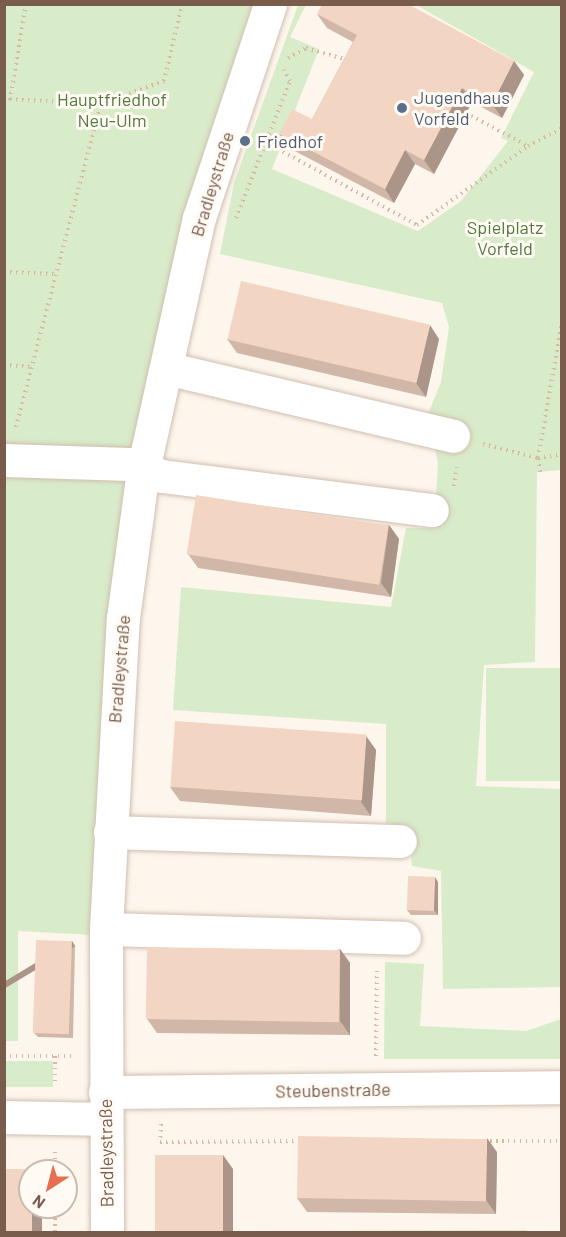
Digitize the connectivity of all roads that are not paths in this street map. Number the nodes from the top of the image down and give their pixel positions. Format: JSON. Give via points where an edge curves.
{"nodes":[{"id":1,"x":270,"y":4,"type":"edge"},
{"id":2,"x":166,"y":368,"type":"junction"},
{"id":3,"x":462,"y":446,"type":"road end"},
{"id":4,"x":4,"y":460,"type":"edge"},
{"id":5,"x":143,"y":470,"type":"junction"},
{"id":6,"x":432,"y":510,"type":"road end"},
{"id":7,"x":110,"y":832,"type":"junction"},
{"id":8,"x":400,"y":841,"type":"dead end"},
{"id":9,"x":106,"y":929,"type":"junction"},
{"id":10,"x":391,"y":937,"type":"road end"},
{"id":11,"x":561,"y":1087,"type":"edge"},
{"id":12,"x":106,"y":1105,"type":"junction"},
{"id":13,"x":4,"y":1117,"type":"edge"},
{"id":14,"x":107,"y":1233,"type":"edge"}],
"edges":[{"from":1,"to":2,"type":"street","name":"Bradleystraße","via":[[199,218]]},
{"from":2,"to":3,"type":"street"},
{"from":2,"to":5,"type":"street","name":"Bradleystraße"},
{"from":4,"to":5,"type":"street","via":[[129,464]]},
{"from":5,"to":6,"type":"street"},
{"from":5,"to":7,"type":"street","name":"Bradleystraße","via":[[123,618]]},
{"from":7,"to":8,"type":"street"},
{"from":7,"to":9,"type":"street","name":"Bradleystraße"},
{"from":9,"to":10,"type":"street"},
{"from":9,"to":12,"type":"street","name":"Bradleystraße"},
{"from":11,"to":12,"type":"street","name":"Steubenstraße","via":[[162,1091]]},
{"from":12,"to":13,"type":"street","name":"Steubenstraße"},
{"from":12,"to":14,"type":"street","name":"Bradleystraße"}]}
